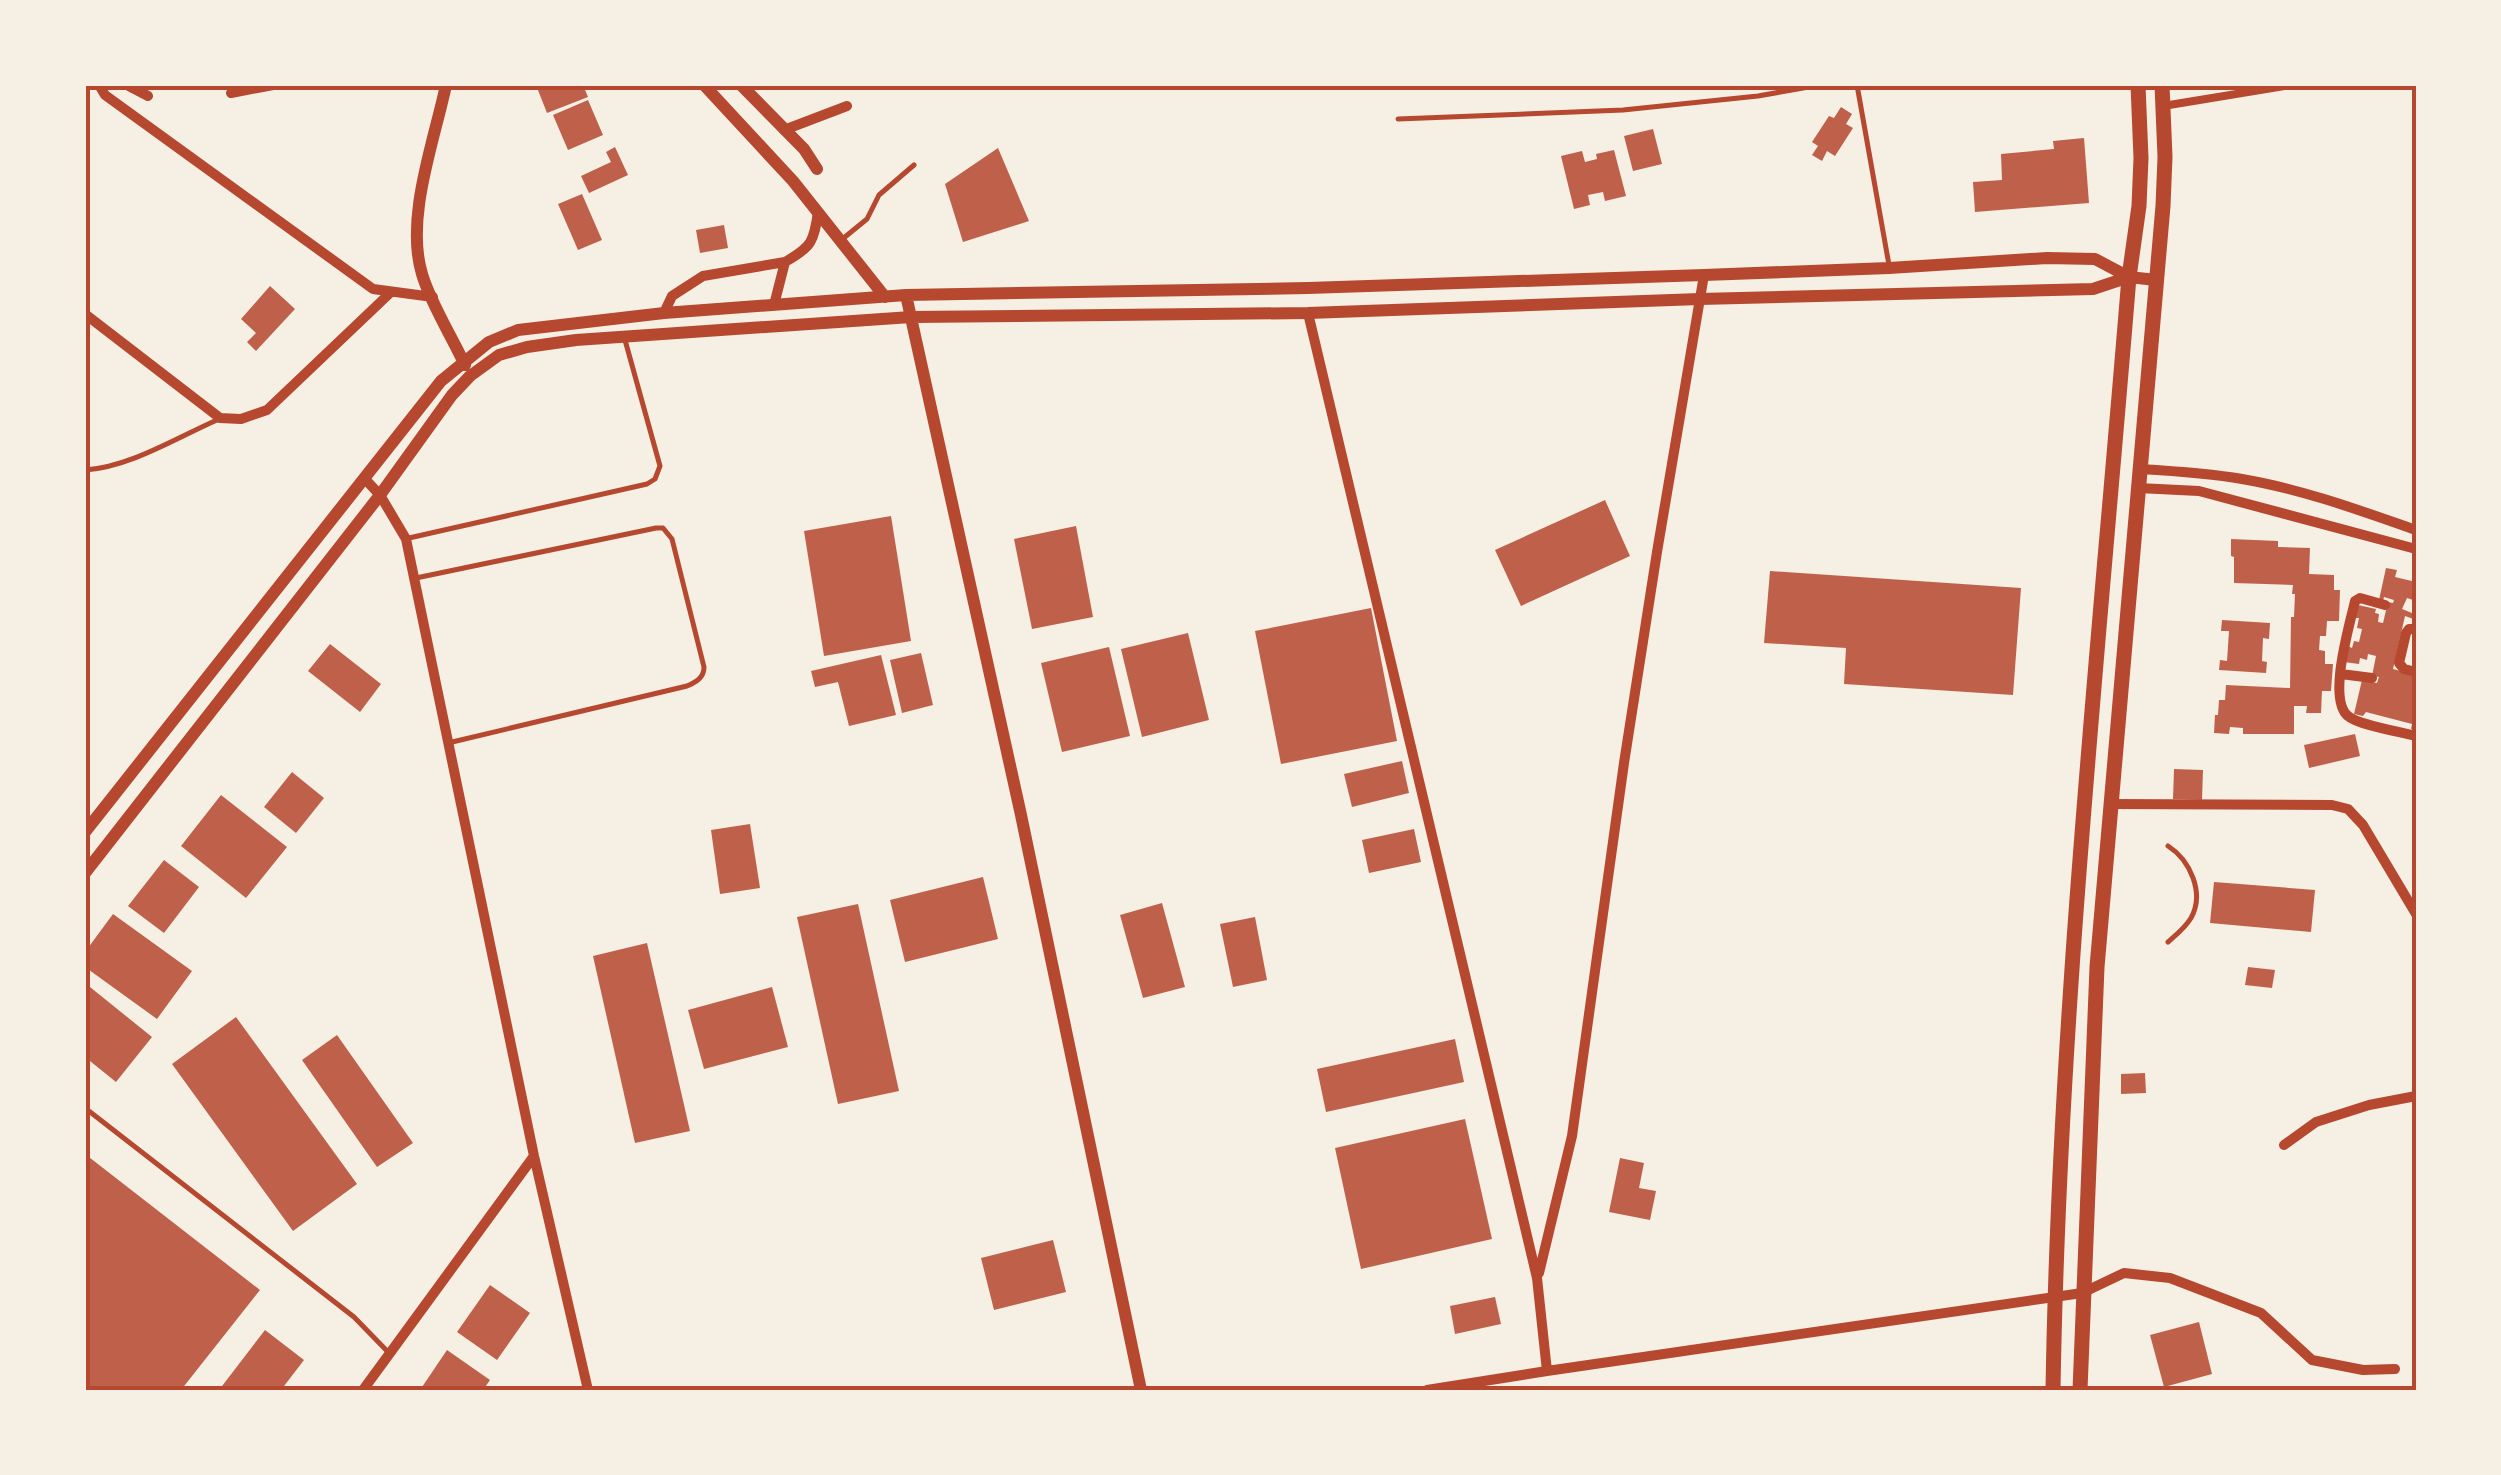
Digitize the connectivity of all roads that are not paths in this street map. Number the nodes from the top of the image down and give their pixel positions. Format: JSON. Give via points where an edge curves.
{"nodes":[{"id":1,"x":100,"y":85,"type":"edge"},
{"id":2,"x":126,"y":85,"type":"edge"},
{"id":3,"x":272,"y":85,"type":"edge"},
{"id":4,"x":446,"y":85,"type":"edge"},
{"id":5,"x":704,"y":85,"type":"edge"},
{"id":6,"x":741,"y":85,"type":"edge"},
{"id":7,"x":1820,"y":85,"type":"edge"},
{"id":8,"x":1857,"y":85,"type":"edge"},
{"id":9,"x":2138,"y":85,"type":"edge"},
{"id":10,"x":2162,"y":85,"type":"edge"},
{"id":11,"x":2291,"y":85,"type":"edge"},
{"id":12,"x":231,"y":93,"type":"dead end"},
{"id":13,"x":148,"y":96,"type":"dead end"},
{"id":14,"x":847,"y":106,"type":"dead end"},
{"id":15,"x":2163,"y":106,"type":"junction"},
{"id":16,"x":760,"y":107,"type":"junction"},
{"id":17,"x":1398,"y":119,"type":"dead end"},
{"id":18,"x":741,"y":125,"type":"junction"},
{"id":19,"x":784,"y":130,"type":"junction"},
{"id":20,"x":914,"y":165,"type":"dead end"},
{"id":21,"x":818,"y":169,"type":"dead end"},
{"id":22,"x":818,"y":212,"type":"junction"},
{"id":23,"x":840,"y":241,"type":"junction"},
{"id":24,"x":785,"y":262,"type":"junction"},
{"id":25,"x":1889,"y":268,"type":"junction"},
{"id":26,"x":1704,"y":276,"type":"junction"},
{"id":27,"x":2129,"y":277,"type":"junction"},
{"id":28,"x":2156,"y":280,"type":"junction"},
{"id":29,"x":390,"y":293,"type":"junction"},
{"id":30,"x":906,"y":295,"type":"junction"},
{"id":31,"x":885,"y":297,"type":"junction"},
{"id":32,"x":432,"y":298,"type":"junction"},
{"id":33,"x":1700,"y":299,"type":"junction"},
{"id":34,"x":825,"y":302,"type":"junction"},
{"id":35,"x":774,"y":305,"type":"junction"},
{"id":36,"x":664,"y":313,"type":"junction"},
{"id":37,"x":85,"y":314,"type":"edge"},
{"id":38,"x":1308,"y":314,"type":"junction"},
{"id":39,"x":911,"y":318,"type":"junction"},
{"id":40,"x":826,"y":323,"type":"junction"},
{"id":41,"x":624,"y":336,"type":"junction"},
{"id":42,"x":463,"y":361,"type":"junction"},
{"id":43,"x":470,"y":376,"type":"junction"},
{"id":44,"x":220,"y":418,"type":"junction"},
{"id":45,"x":2140,"y":468,"type":"junction"},
{"id":46,"x":85,"y":470,"type":"edge"},
{"id":47,"x":364,"y":478,"type":"junction"},
{"id":48,"x":2138,"y":488,"type":"junction"},
{"id":49,"x":380,"y":495,"type":"junction"},
{"id":50,"x":2416,"y":530,"type":"edge"},
{"id":51,"x":406,"y":539,"type":"junction"},
{"id":52,"x":2416,"y":550,"type":"edge"},
{"id":53,"x":414,"y":578,"type":"junction"},
{"id":54,"x":2385,"y":605,"type":"dead end"},
{"id":55,"x":2416,"y":629,"type":"edge"},
{"id":56,"x":2416,"y":672,"type":"edge"},
{"id":57,"x":2341,"y":674,"type":"junction"},
{"id":58,"x":2372,"y":678,"type":"dead end"},
{"id":59,"x":2416,"y":736,"type":"edge"},
{"id":60,"x":448,"y":742,"type":"junction"},
{"id":61,"x":2110,"y":804,"type":"junction"},
{"id":62,"x":85,"y":832,"type":"edge"},
{"id":63,"x":2168,"y":846,"type":"dead end"},
{"id":64,"x":85,"y":873,"type":"edge"},
{"id":65,"x":2416,"y":914,"type":"edge"},
{"id":66,"x":2168,"y":942,"type":"dead end"},
{"id":67,"x":2416,"y":1096,"type":"edge"},
{"id":68,"x":85,"y":1108,"type":"edge"},
{"id":69,"x":2284,"y":1144,"type":"dead end"},
{"id":70,"x":534,"y":1156,"type":"junction"},
{"id":71,"x":1537,"y":1278,"type":"junction"},
{"id":72,"x":2082,"y":1293,"type":"junction"},
{"id":73,"x":2055,"y":1296,"type":"junction"},
{"id":74,"x":390,"y":1354,"type":"junction"},
{"id":75,"x":2395,"y":1369,"type":"dead end"},
{"id":76,"x":1547,"y":1372,"type":"junction"},
{"id":77,"x":363,"y":1390,"type":"edge"},
{"id":78,"x":588,"y":1390,"type":"edge"},
{"id":79,"x":1141,"y":1390,"type":"edge"},
{"id":80,"x":1428,"y":1390,"type":"edge"},
{"id":81,"x":2053,"y":1390,"type":"edge"},
{"id":82,"x":2080,"y":1390,"type":"edge"}],
"edges":[{"from":1,"to":29,"type":"street","via":[[105,96],[280,223],[373,289]]},
{"from":2,"to":13,"type":"street"},
{"from":3,"to":12,"type":"street"},
{"from":4,"to":32,"type":"street","via":[[418,208],[416,247]]},
{"from":5,"to":18,"type":"street"},
{"from":6,"to":16,"type":"street"},
{"from":7,"to":17,"type":"lane","via":[[1622,110]]},
{"from":8,"to":25,"type":"lane"},
{"from":9,"to":27,"type":"main road","via":[[2139,206]]},
{"from":10,"to":15,"type":"main road"},
{"from":11,"to":15,"type":"street"},
{"from":14,"to":19,"type":"street"},
{"from":15,"to":28,"type":"main road"},
{"from":16,"to":18,"type":"street"},
{"from":16,"to":19,"type":"street"},
{"from":18,"to":22,"type":"street"},
{"from":19,"to":21,"type":"street"},
{"from":20,"to":23,"type":"lane"},
{"from":22,"to":23,"type":"street"},
{"from":22,"to":24,"type":"street","via":[[814,238]]},
{"from":23,"to":31,"type":"street"},
{"from":24,"to":35,"type":"street"},
{"from":24,"to":36,"type":"street","via":[[703,276],[672,296]]},
{"from":25,"to":26,"type":"street"},
{"from":25,"to":27,"type":"street","via":[[2095,258]]},
{"from":26,"to":30,"type":"street"},
{"from":26,"to":33,"type":"street"},
{"from":27,"to":28,"type":"street"},
{"from":27,"to":33,"type":"street","via":[[2093,289]]},
{"from":27,"to":73,"type":"main road","via":[[2072,964]]},
{"from":28,"to":45,"type":"main road"},
{"from":29,"to":32,"type":"street"},
{"from":29,"to":44,"type":"street","via":[[266,410]]},
{"from":30,"to":31,"type":"street"},
{"from":30,"to":39,"type":"street"},
{"from":31,"to":34,"type":"street"},
{"from":32,"to":42,"type":"street"},
{"from":33,"to":38,"type":"street"},
{"from":33,"to":71,"type":"street","via":[[1572,1136]]},
{"from":34,"to":35,"type":"street"},
{"from":34,"to":40,"type":"street"},
{"from":35,"to":36,"type":"street"},
{"from":36,"to":42,"type":"street","via":[[518,330]]},
{"from":37,"to":44,"type":"street"},
{"from":38,"to":39,"type":"street"},
{"from":38,"to":71,"type":"street"},
{"from":39,"to":40,"type":"street"},
{"from":39,"to":79,"type":"street"},
{"from":40,"to":41,"type":"street"},
{"from":41,"to":43,"type":"street","via":[[527,347]]},
{"from":41,"to":51,"type":"lane","via":[[660,466],[655,480]]},
{"from":42,"to":43,"type":"street"},
{"from":42,"to":47,"type":"street"},
{"from":43,"to":49,"type":"street"},
{"from":44,"to":46,"type":"lane","via":[[115,464]]},
{"from":45,"to":48,"type":"main road"},
{"from":45,"to":50,"type":"street","via":[[2245,479]]},
{"from":47,"to":49,"type":"street"},
{"from":47,"to":62,"type":"street"},
{"from":48,"to":52,"type":"street","via":[[2199,492]]},
{"from":48,"to":61,"type":"main road"},
{"from":49,"to":51,"type":"street"},
{"from":49,"to":64,"type":"street"},
{"from":51,"to":53,"type":"street"},
{"from":53,"to":60,"type":"street"},
{"from":53,"to":60,"type":"lane","via":[[663,528],[672,539],[704,666],[697,682],[687,686]]},
{"from":54,"to":57,"type":"street","via":[[2356,599]]},
{"from":55,"to":56,"type":"street","via":[[2406,633],[2399,665]]},
{"from":57,"to":58,"type":"street"},
{"from":57,"to":59,"type":"street","via":[[2346,715]]},
{"from":60,"to":70,"type":"street"},
{"from":61,"to":65,"type":"street","via":[[2348,810]]},
{"from":61,"to":72,"type":"main road"},
{"from":63,"to":66,"type":"lane","via":[[2196,886],[2192,916]]},
{"from":67,"to":69,"type":"street","via":[[2316,1122]]},
{"from":68,"to":74,"type":"lane","via":[[354,1317]]},
{"from":70,"to":74,"type":"street"},
{"from":70,"to":78,"type":"street"},
{"from":71,"to":76,"type":"street"},
{"from":72,"to":73,"type":"street"},
{"from":72,"to":75,"type":"street","via":[[2124,1273],[2170,1278],[2261,1314],[2312,1360]]},
{"from":72,"to":82,"type":"main road"},
{"from":73,"to":76,"type":"street"},
{"from":73,"to":81,"type":"main road"},
{"from":74,"to":77,"type":"street"},
{"from":76,"to":80,"type":"street"}]}
